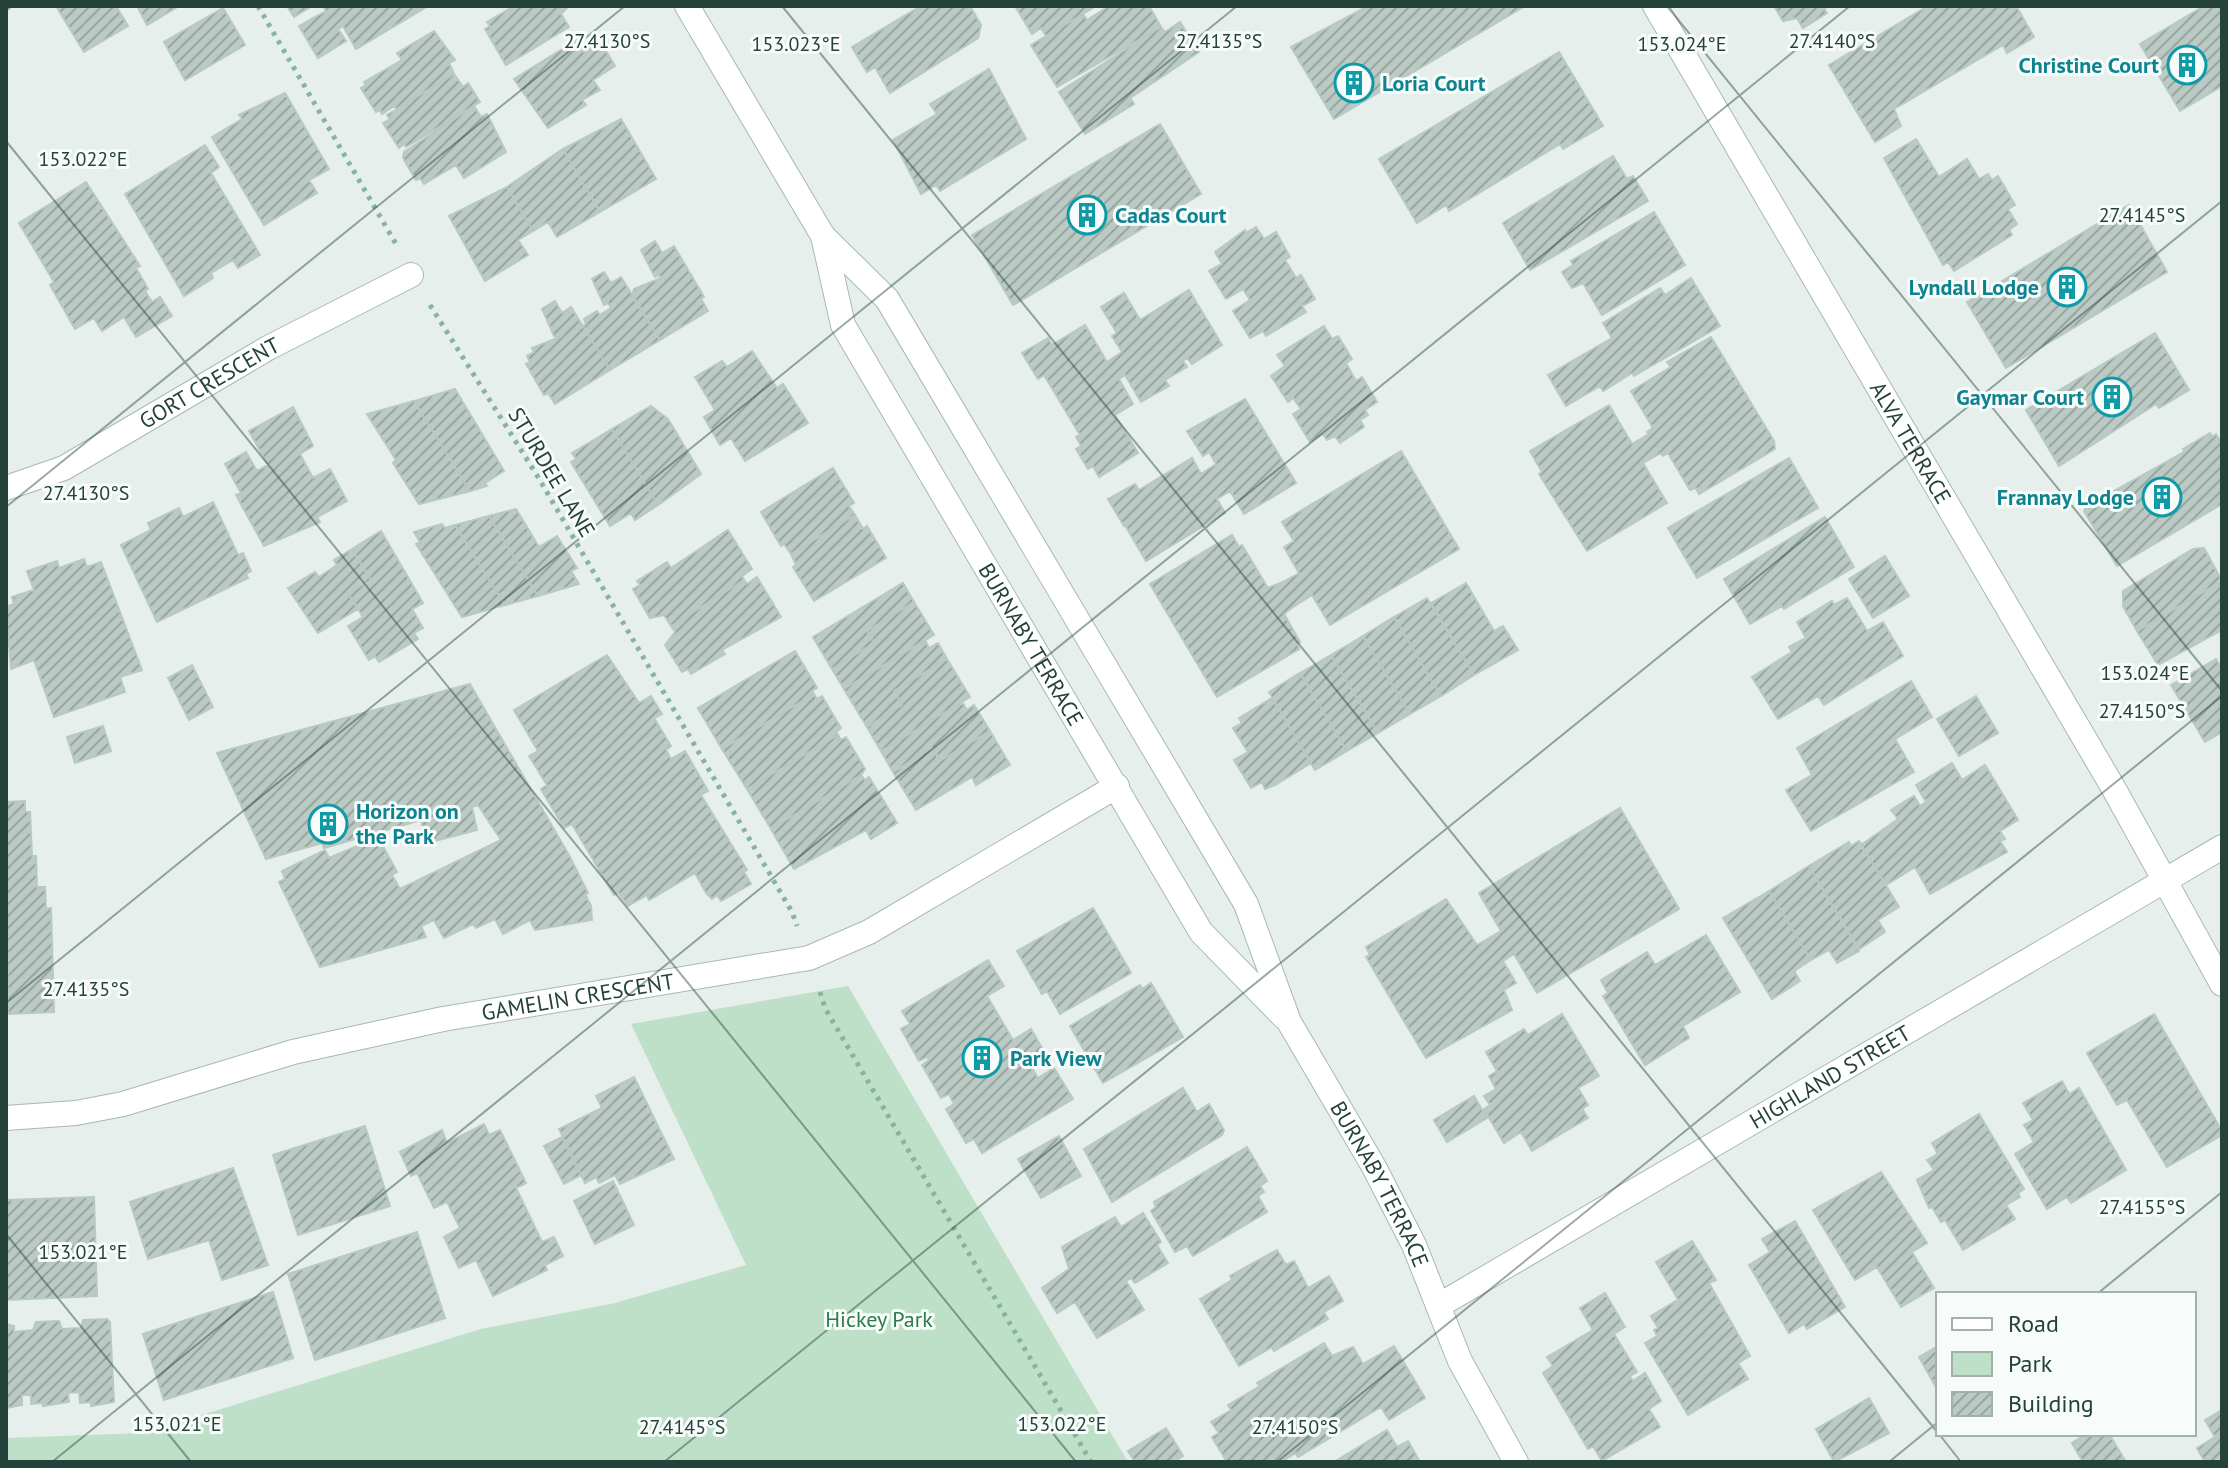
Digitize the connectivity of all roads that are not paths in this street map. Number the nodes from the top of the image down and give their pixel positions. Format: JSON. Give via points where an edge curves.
{"nodes":[{"id":1,"x":687,"y":6,"type":"edge"},
{"id":2,"x":1655,"y":6,"type":"edge"},
{"id":3,"x":823,"y":236,"type":"junction"},
{"id":4,"x":411,"y":275,"type":"road end"},
{"id":5,"x":6,"y":488,"type":"edge"},
{"id":6,"x":1117,"y":786,"type":"junction"},
{"id":7,"x":2222,"y":847,"type":"edge"},
{"id":8,"x":2164,"y":879,"type":"junction"},
{"id":9,"x":2222,"y":984,"type":"edge"},
{"id":10,"x":1289,"y":1022,"type":"junction"},
{"id":11,"x":6,"y":1118,"type":"edge"},
{"id":12,"x":1438,"y":1306,"type":"junction"},
{"id":13,"x":1516,"y":1462,"type":"edge"}],
"edges":[{"from":1,"to":3,"type":"street","name":"BURNABY TERRACE"},
{"from":2,"to":8,"type":"street","name":"ALVA TERRACE"},
{"from":3,"to":6,"type":"street","name":"BURNABY TERRACE","via":[[843,325]]},
{"from":3,"to":10,"type":"street","name":"BURNABY TERRACE","via":[[887,299],[1151,742],[1246,904]]},
{"from":4,"to":5,"type":"street","name":"GORT CRESCENT","via":[[268,348],[64,468]]},
{"from":6,"to":10,"type":"street","name":"BURNABY TERRACE","via":[[1201,932]]},
{"from":6,"to":11,"type":"street","name":"GAMELIN CRESCENT","via":[[869,932],[809,958],[443,1019],[293,1052],[123,1104]]},
{"from":7,"to":8,"type":"street","name":"HIGHLAND STREET"},
{"from":8,"to":9,"type":"street","name":"ALVA TERRACE"},
{"from":8,"to":12,"type":"street","name":"HIGHLAND STREET"},
{"from":10,"to":12,"type":"street","name":"BURNABY TERRACE","via":[[1374,1167]]},
{"from":12,"to":13,"type":"street","name":"BURNABY TERRACE","via":[[1460,1361]]}]}
